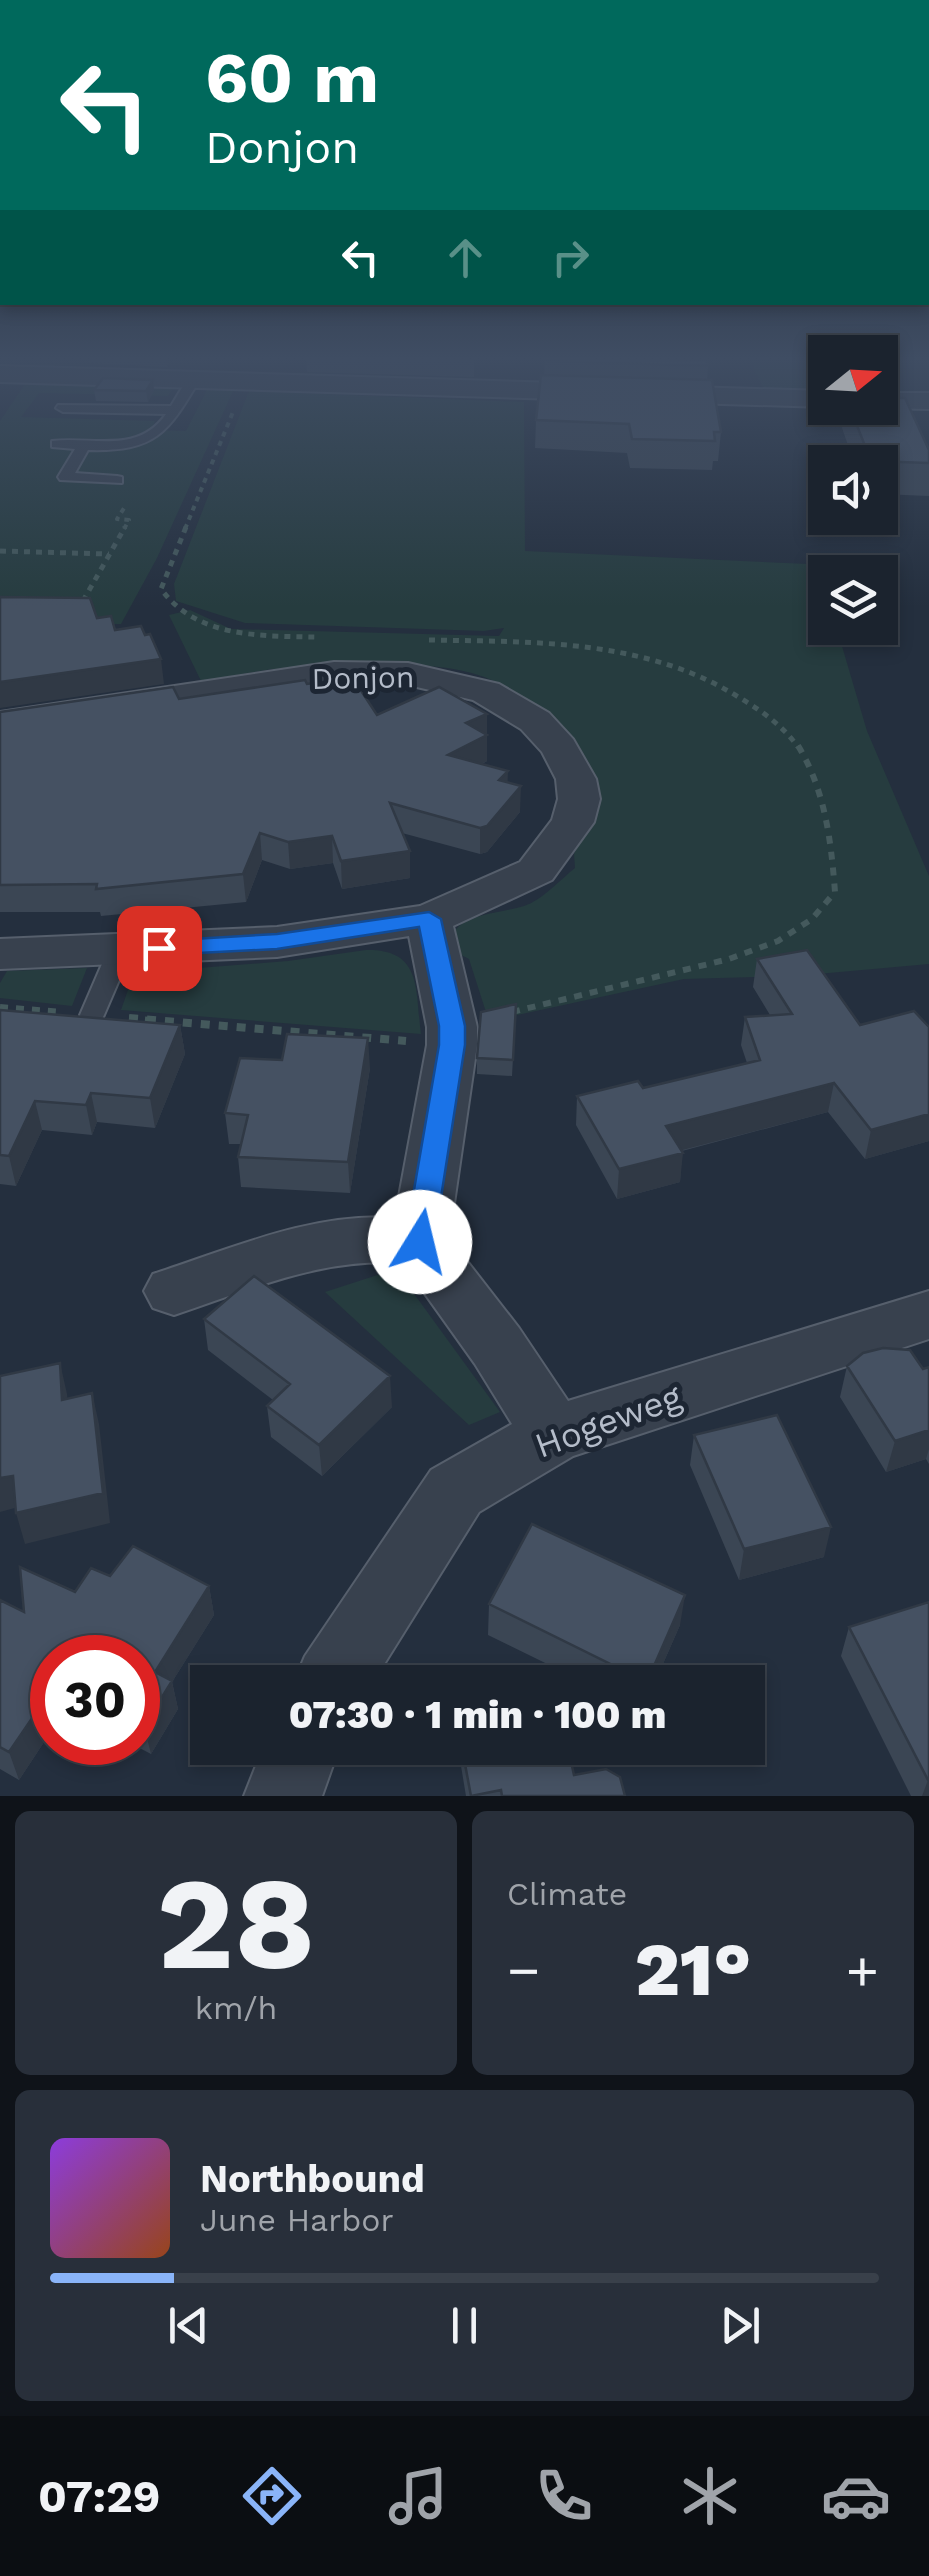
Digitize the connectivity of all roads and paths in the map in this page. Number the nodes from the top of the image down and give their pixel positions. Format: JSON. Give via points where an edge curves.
{"nodes":[{"id":1,"x":144,"y":440,"type":"edge"},
{"id":2,"x":140,"y":442,"type":"junction"},
{"id":3,"x":57,"y":444,"type":"dead end"},
{"id":4,"x":84,"y":445,"type":"junction"},
{"id":5,"x":117,"y":480,"type":"junction"},
{"id":6,"x":134,"y":491,"type":"joint"},
{"id":7,"x":0,"y":551,"type":"edge"},
{"id":8,"x":109,"y":554,"type":"junction"},
{"id":9,"x":82,"y":600,"type":"edge"},
{"id":10,"x":0,"y":724,"type":"edge"},
{"id":11,"x":429,"y":919,"type":"junction"},
{"id":12,"x":120,"y":950,"type":"junction"},
{"id":13,"x":0,"y":954,"type":"edge"},
{"id":14,"x":0,"y":1007,"type":"edge"},
{"id":15,"x":92,"y":1015,"type":"junction"},
{"id":16,"x":452,"y":1045,"type":"junction"},
{"id":17,"x":420,"y":1242,"type":"junction"},
{"id":18,"x":174,"y":1290,"type":"dead end"},
{"id":19,"x":929,"y":1315,"type":"edge"},
{"id":20,"x":554,"y":1434,"type":"junction"},
{"id":21,"x":342,"y":1665,"type":"edge"},
{"id":22,"x":295,"y":1765,"type":"edge"},
{"id":23,"x":283,"y":1796,"type":"edge"}],
"edges":[{"from":1,"to":2,"type":"lane"},
{"from":2,"to":4,"type":"lane"},
{"from":2,"to":5,"type":"lane"},
{"from":3,"to":4,"type":"lane"},
{"from":4,"to":5,"type":"lane","via":[[66,478]]},
{"from":5,"to":6,"type":"lane"},
{"from":6,"to":8,"type":"path","via":[[117,519],[129,520]]},
{"from":7,"to":8,"type":"path"},
{"from":8,"to":9,"type":"path"},
{"from":10,"to":11,"type":"street","name":"Donjon","via":[[334,673],[408,674],[486,692],[536,721],[559,747],[579,800],[573,822],[536,870]]},
{"from":11,"to":12,"type":"street","name":"Donjon","via":[[277,942]]},
{"from":11,"to":16,"type":"street"},
{"from":12,"to":13,"type":"street","name":"Donjon"},
{"from":12,"to":15,"type":"lane"},
{"from":14,"to":15,"type":"path"},
{"from":15,"to":16,"type":"path"},
{"from":16,"to":17,"type":"street"},
{"from":17,"to":18,"type":"street","via":[[366,1238],[306,1248]]},
{"from":17,"to":20,"type":"street"},
{"from":19,"to":20,"type":"street","name":"Hogeweg"},
{"from":20,"to":21,"type":"street","name":"Hogeweg","via":[[454,1492]]},
{"from":22,"to":23,"type":"street"}]}
